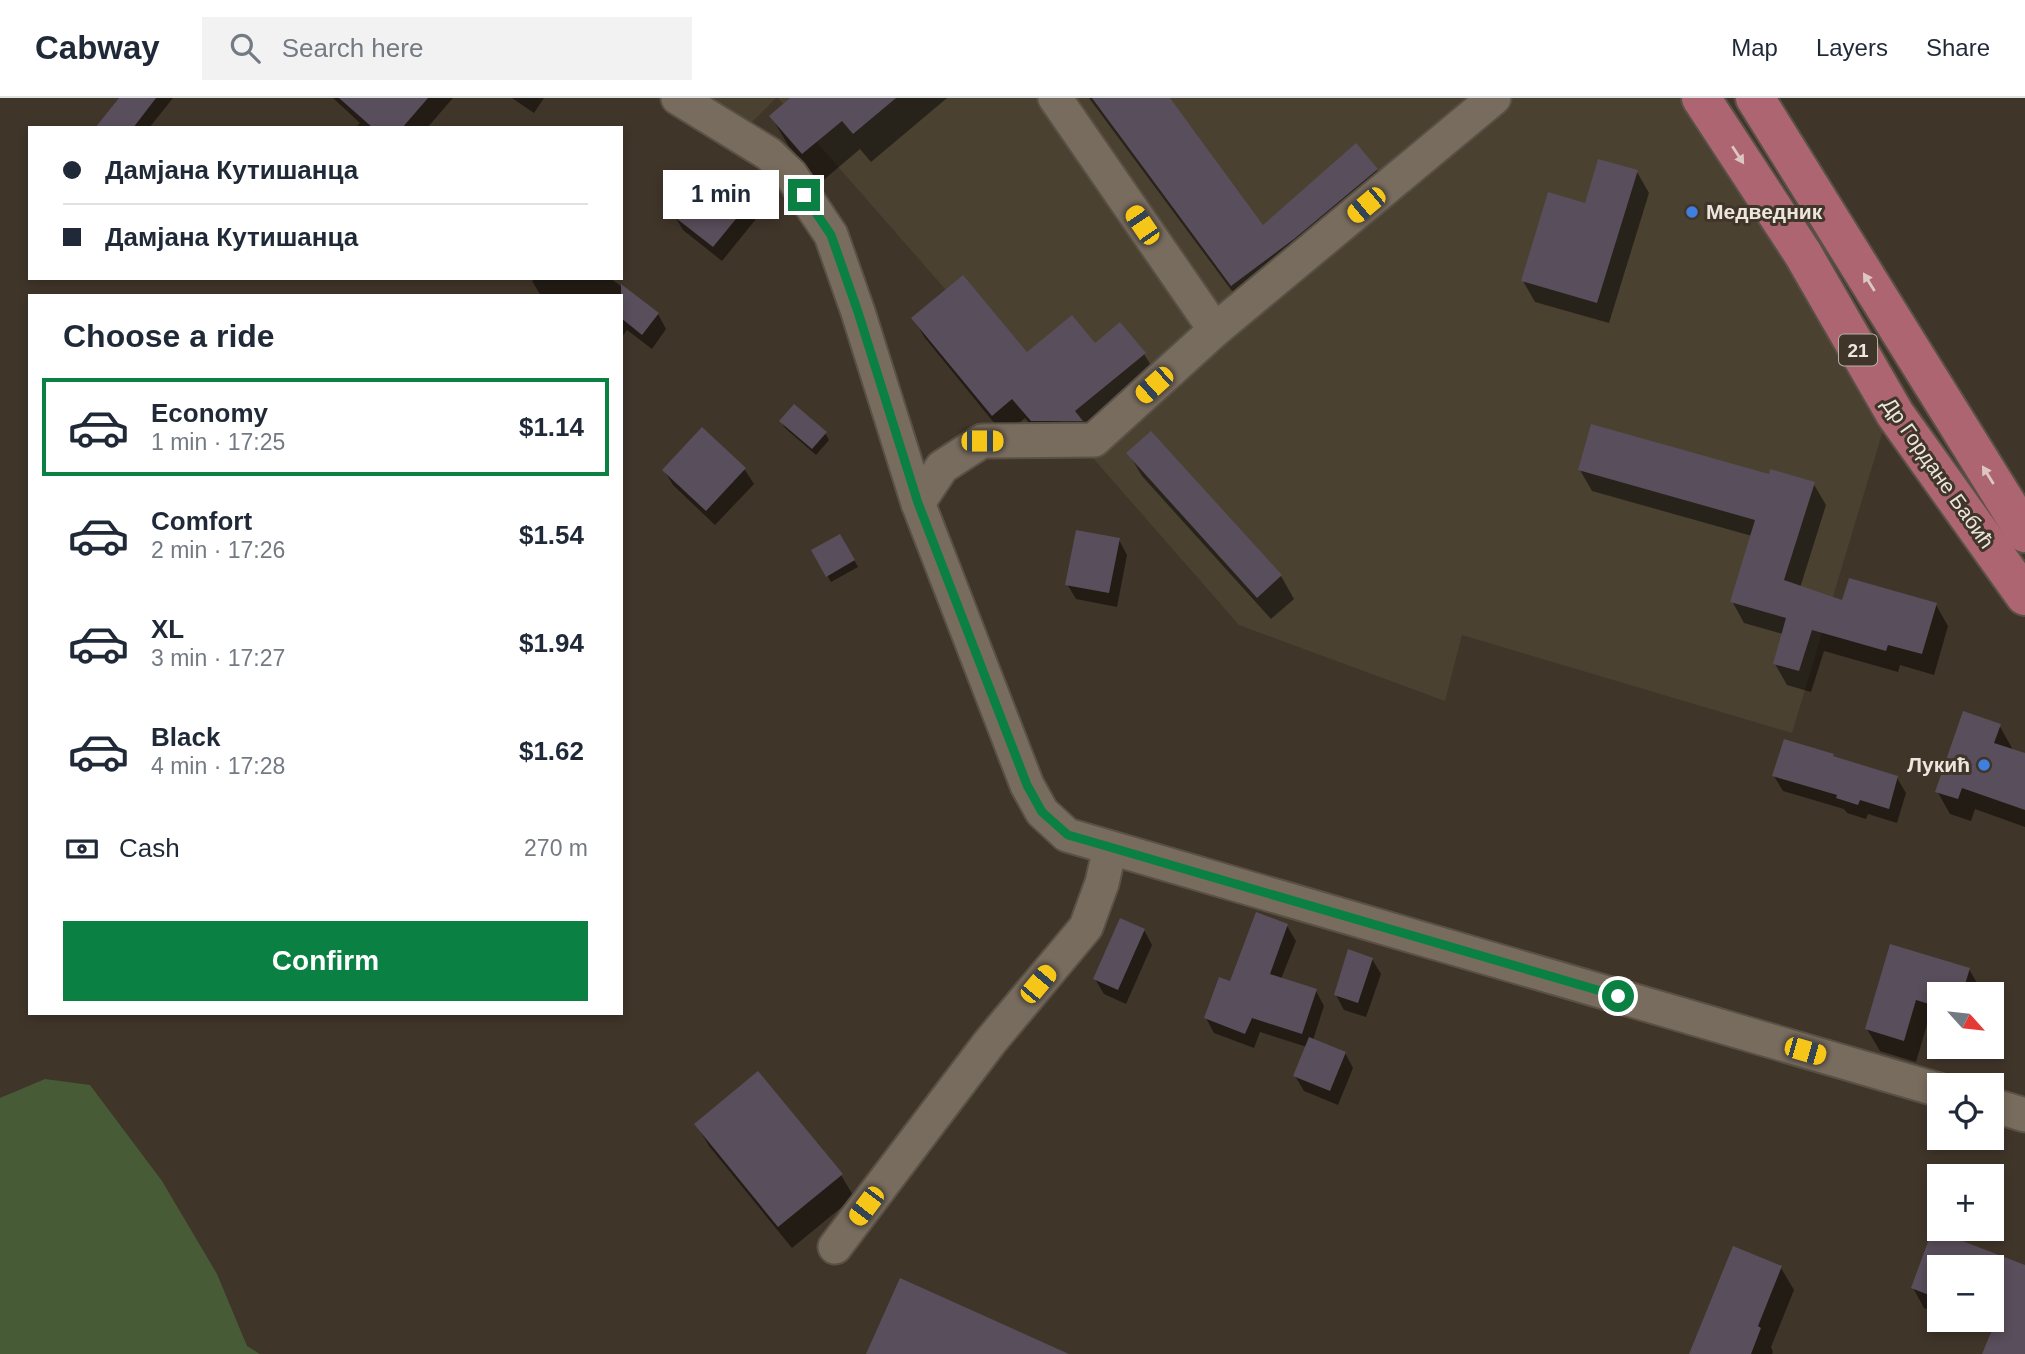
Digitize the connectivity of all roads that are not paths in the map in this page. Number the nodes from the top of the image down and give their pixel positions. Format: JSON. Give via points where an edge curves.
{"nodes":[{"id":1,"x":678,"y":98,"type":"edge"},
{"id":2,"x":1055,"y":98,"type":"edge"},
{"id":3,"x":1494,"y":98,"type":"edge"},
{"id":4,"x":1700,"y":98,"type":"edge"},
{"id":5,"x":1755,"y":98,"type":"edge"},
{"id":6,"x":1215,"y":330,"type":"junction"},
{"id":7,"x":918,"y":503,"type":"junction"},
{"id":8,"x":2025,"y":533,"type":"edge"},
{"id":9,"x":2025,"y":596,"type":"edge"},
{"id":10,"x":1110,"y":848,"type":"junction"},
{"id":11,"x":1927,"y":1086,"type":"edge"},
{"id":12,"x":2004,"y":1109,"type":"edge"},
{"id":13,"x":2025,"y":1115,"type":"edge"},
{"id":14,"x":835,"y":1247,"type":"dead end"}],
"edges":[{"from":1,"to":7,"type":"street","via":[[769,154],[792,175],[831,235]]},
{"from":2,"to":6,"type":"street"},
{"from":3,"to":6,"type":"street"},
{"from":4,"to":9,"type":"main road","name":"Др Гордане Бабић","number":"21","one_way":true,"via":[[1802,254],[1895,414]]},
{"from":8,"to":5,"type":"main road","name":"Др Гордане Бабић","number":"21","one_way":true},
{"from":6,"to":7,"type":"street","via":[[1094,440],[982,441],[942,467]]},
{"from":7,"to":10,"type":"street","via":[[1027,785],[1042,812],[1068,835]]},
{"from":10,"to":11,"type":"street"},
{"from":10,"to":14,"type":"street","via":[[1086,927],[990,1042]]},
{"from":12,"to":13,"type":"street"}]}
